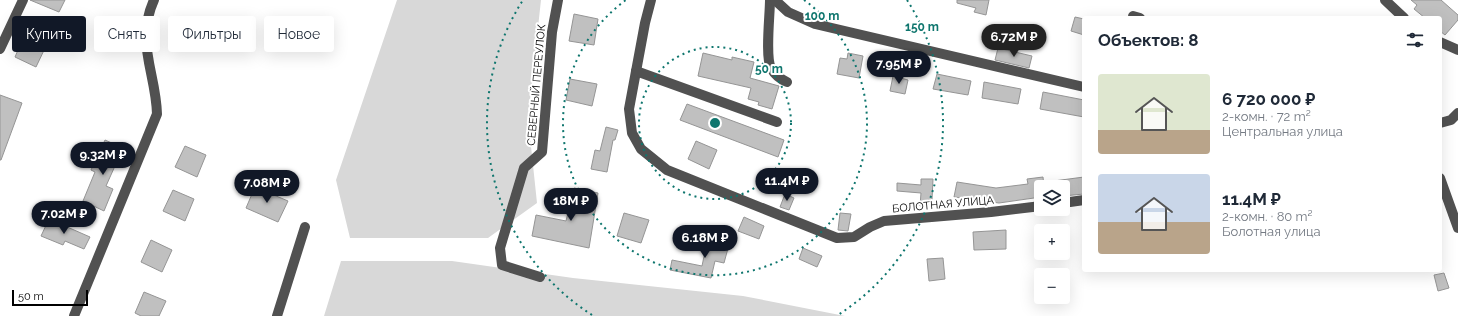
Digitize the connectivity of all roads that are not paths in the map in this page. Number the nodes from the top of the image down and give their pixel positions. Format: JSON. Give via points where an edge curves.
{"nodes":[{"id":1,"x":22,"y":0,"type":"edge"},
{"id":2,"x":154,"y":0,"type":"edge"},
{"id":3,"x":558,"y":0,"type":"edge"},
{"id":4,"x":651,"y":0,"type":"edge"},
{"id":5,"x":770,"y":0,"type":"edge"},
{"id":6,"x":775,"y":0,"type":"edge"},
{"id":7,"x":1385,"y":0,"type":"edge"},
{"id":8,"x":1402,"y":16,"type":"edge"},
{"id":9,"x":1442,"y":43,"type":"edge"},
{"id":10,"x":0,"y":49,"type":"edge"},
{"id":11,"x":1458,"y":50,"type":"edge"},
{"id":12,"x":636,"y":71,"type":"junction"},
{"id":13,"x":787,"y":82,"type":"dead end"},
{"id":14,"x":1082,"y":87,"type":"edge"},
{"id":15,"x":1458,"y":113,"type":"edge"},
{"id":16,"x":778,"y":122,"type":"dead end"},
{"id":17,"x":1442,"y":122,"type":"edge"},
{"id":18,"x":1442,"y":184,"type":"edge"},
{"id":19,"x":1082,"y":200,"type":"edge"},
{"id":20,"x":1070,"y":202,"type":"edge"},
{"id":21,"x":1034,"y":207,"type":"edge"},
{"id":22,"x":305,"y":227,"type":"dead end"},
{"id":23,"x":1458,"y":228,"type":"edge"},
{"id":24,"x":540,"y":277,"type":"dead end"},
{"id":25,"x":74,"y":316,"type":"edge"},
{"id":26,"x":277,"y":316,"type":"edge"}],
"edges":[{"from":1,"to":10,"type":"street"},
{"from":2,"to":25,"type":"street","via":[[145,36],[157,114]]},
{"from":3,"to":24,"type":"street","name":"СЕВЕРНЫЙ ПЕРЕУЛОК","via":[[552,32],[542,152],[524,168],[500,248],[502,265]]},
{"from":4,"to":12,"type":"street","name":"БОЛОТНАЯ УЛИЦА"},
{"from":5,"to":13,"type":"street","via":[[770,68],[777,77]]},
{"from":6,"to":14,"type":"street","via":[[788,12],[815,24]]},
{"from":7,"to":8,"type":"street"},
{"from":9,"to":11,"type":"street"},
{"from":12,"to":16,"type":"street"},
{"from":12,"to":21,"type":"street","name":"БОЛОТНАЯ УЛИЦА","via":[[629,109],[632,133],[641,149],[667,170],[837,238],[854,237],[884,221]]},
{"from":15,"to":17,"type":"street","via":[[1451,120]]},
{"from":18,"to":23,"type":"street"},
{"from":19,"to":20,"type":"street"},
{"from":22,"to":26,"type":"street"}]}
